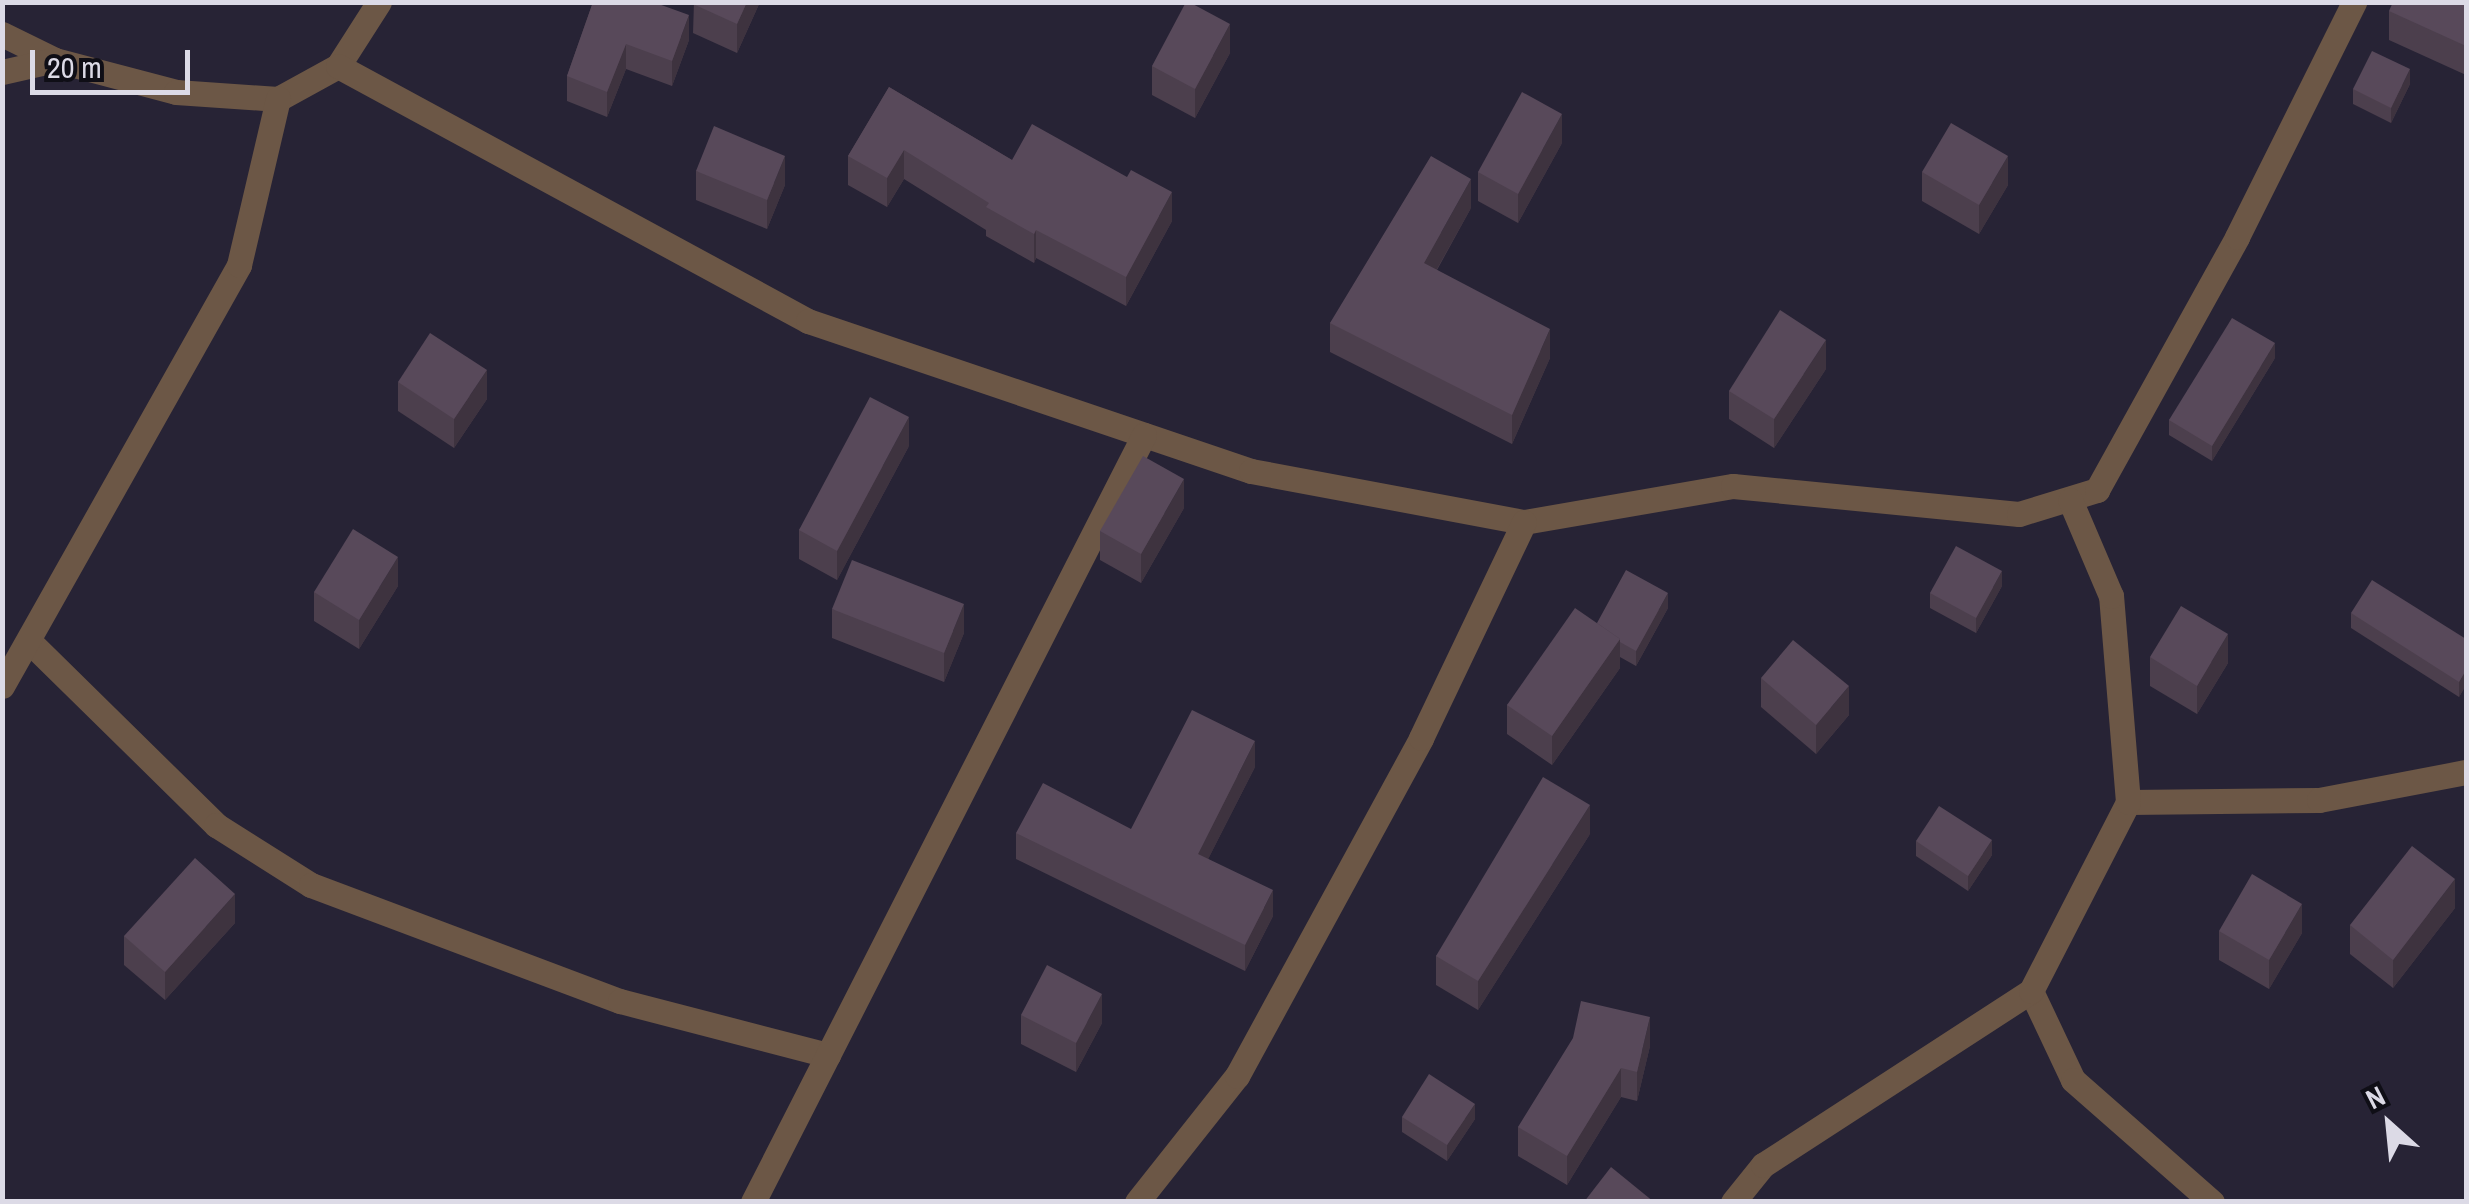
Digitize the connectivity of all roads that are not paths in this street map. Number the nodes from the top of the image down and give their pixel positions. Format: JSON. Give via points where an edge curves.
{"nodes":[{"id":1,"x":379,"y":2,"type":"edge"},
{"id":2,"x":2354,"y":2,"type":"edge"},
{"id":3,"x":2,"y":34,"type":"edge"},
{"id":4,"x":55,"y":60,"type":"junction"},
{"id":5,"x":338,"y":66,"type":"junction"},
{"id":6,"x":2,"y":72,"type":"edge"},
{"id":7,"x":278,"y":98,"type":"junction"},
{"id":8,"x":1144,"y":434,"type":"junction"},
{"id":9,"x":2070,"y":500,"type":"junction"},
{"id":10,"x":1524,"y":522,"type":"junction"},
{"id":11,"x":31,"y":643,"type":"junction"},
{"id":12,"x":2,"y":686,"type":"edge"},
{"id":13,"x":2466,"y":772,"type":"edge"},
{"id":14,"x":2128,"y":802,"type":"junction"},
{"id":15,"x":2031,"y":991,"type":"junction"},
{"id":16,"x":828,"y":1055,"type":"junction"},
{"id":17,"x":753,"y":1202,"type":"edge"},
{"id":18,"x":1137,"y":1202,"type":"edge"},
{"id":19,"x":1732,"y":1202,"type":"edge"},
{"id":20,"x":2212,"y":1202,"type":"edge"}],
"edges":[{"from":1,"to":5,"type":"street"},
{"from":2,"to":9,"type":"street","via":[[2237,236],[2098,490]]},
{"from":3,"to":4,"type":"street"},
{"from":4,"to":6,"type":"street"},
{"from":4,"to":7,"type":"street","via":[[176,92]]},
{"from":5,"to":7,"type":"street"},
{"from":5,"to":8,"type":"street","via":[[808,321]]},
{"from":7,"to":11,"type":"street","via":[[239,265]]},
{"from":8,"to":10,"type":"street","via":[[1251,471]]},
{"from":8,"to":16,"type":"street"},
{"from":9,"to":10,"type":"street","via":[[2019,514],[1733,486]]},
{"from":9,"to":14,"type":"street","via":[[2111,596]]},
{"from":10,"to":18,"type":"street","via":[[1421,738],[1237,1076]]},
{"from":11,"to":12,"type":"street"},
{"from":11,"to":16,"type":"street","via":[[216,826],[311,885],[620,1002]]},
{"from":13,"to":14,"type":"street","via":[[2319,800]]},
{"from":14,"to":15,"type":"street"},
{"from":15,"to":19,"type":"street","via":[[1763,1165]]},
{"from":15,"to":20,"type":"street","via":[[2073,1080]]},
{"from":16,"to":17,"type":"street"}]}
